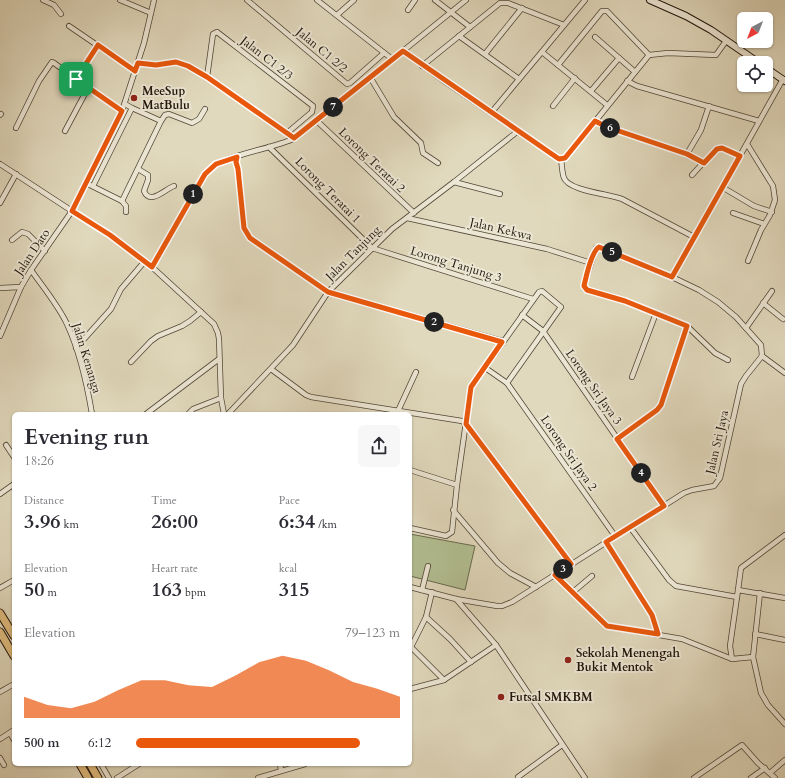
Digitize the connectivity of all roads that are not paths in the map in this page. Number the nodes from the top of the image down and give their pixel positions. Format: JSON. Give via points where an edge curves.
{"nodes":[{"id":1,"x":43,"y":0,"type":"edge"},
{"id":2,"x":120,"y":0,"type":"edge"},
{"id":3,"x":154,"y":0,"type":"edge"},
{"id":4,"x":246,"y":0,"type":"edge"},
{"id":5,"x":317,"y":0,"type":"edge"},
{"id":6,"x":354,"y":0,"type":"edge"},
{"id":7,"x":415,"y":0,"type":"edge"},
{"id":8,"x":435,"y":0,"type":"edge"},
{"id":9,"x":466,"y":0,"type":"edge"},
{"id":10,"x":585,"y":0,"type":"edge"},
{"id":11,"x":650,"y":0,"type":"edge"},
{"id":12,"x":522,"y":8,"type":"junction"},
{"id":13,"x":408,"y":10,"type":"dead end"},
{"id":14,"x":452,"y":12,"type":"junction"},
{"id":15,"x":151,"y":13,"type":"junction"},
{"id":16,"x":61,"y":14,"type":"dead end"},
{"id":17,"x":337,"y":16,"type":"junction"},
{"id":18,"x":564,"y":25,"type":"junction"},
{"id":19,"x":69,"y":26,"type":"dead end"},
{"id":20,"x":470,"y":27,"type":"junction"},
{"id":21,"x":459,"y":36,"type":"junction"},
{"id":22,"x":595,"y":37,"type":"dead end"},
{"id":23,"x":728,"y":42,"type":"junction"},
{"id":24,"x":98,"y":45,"type":"junction"},
{"id":25,"x":403,"y":51,"type":"junction"},
{"id":26,"x":542,"y":52,"type":"junction"},
{"id":27,"x":384,"y":53,"type":"junction"},
{"id":28,"x":485,"y":54,"type":"junction"},
{"id":29,"x":648,"y":55,"type":"junction"},
{"id":30,"x":749,"y":56,"type":"edge"},
{"id":31,"x":619,"y":58,"type":"junction"},
{"id":32,"x":392,"y":60,"type":"junction"},
{"id":33,"x":138,"y":63,"type":"junction"},
{"id":34,"x":558,"y":65,"type":"junction"},
{"id":35,"x":422,"y":66,"type":"junction"},
{"id":36,"x":135,"y":71,"type":"junction"},
{"id":37,"x":635,"y":72,"type":"junction"},
{"id":38,"x":773,"y":73,"type":"edge"},
{"id":39,"x":207,"y":77,"type":"junction"},
{"id":40,"x":370,"y":77,"type":"junction"},
{"id":41,"x":574,"y":78,"type":"junction"},
{"id":42,"x":76,"y":79,"type":"junction"},
{"id":43,"x":520,"y":79,"type":"junction"},
{"id":44,"x":784,"y":80,"type":"edge"},
{"id":45,"x":630,"y":83,"type":"junction"},
{"id":46,"x":88,"y":88,"type":"junction"},
{"id":47,"x":591,"y":91,"type":"junction"},
{"id":48,"x":125,"y":104,"type":"junction"},
{"id":49,"x":607,"y":105,"type":"junction"},
{"id":50,"x":553,"y":106,"type":"dead end"},
{"id":51,"x":709,"y":106,"type":"junction"},
{"id":52,"x":132,"y":108,"type":"junction"},
{"id":53,"x":205,"y":109,"type":"dead end"},
{"id":54,"x":122,"y":111,"type":"junction"},
{"id":55,"x":491,"y":113,"type":"junction"},
{"id":56,"x":162,"y":121,"type":"junction"},
{"id":57,"x":316,"y":121,"type":"junction"},
{"id":58,"x":759,"y":121,"type":"junction"},
{"id":59,"x":599,"y":123,"type":"junction"},
{"id":60,"x":16,"y":128,"type":"dead end"},
{"id":61,"x":65,"y":131,"type":"dead end"},
{"id":62,"x":518,"y":131,"type":"junction"},
{"id":63,"x":287,"y":133,"type":"junction"},
{"id":64,"x":294,"y":138,"type":"junction"},
{"id":65,"x":747,"y":144,"type":"junction"},
{"id":66,"x":269,"y":147,"type":"junction"},
{"id":67,"x":687,"y":154,"type":"junction"},
{"id":68,"x":740,"y":156,"type":"junction"},
{"id":69,"x":237,"y":157,"type":"junction"},
{"id":70,"x":561,"y":159,"type":"junction"},
{"id":71,"x":438,"y":163,"type":"dead end"},
{"id":72,"x":703,"y":163,"type":"junction"},
{"id":73,"x":0,"y":164,"type":"edge"},
{"id":74,"x":138,"y":169,"type":"junction"},
{"id":75,"x":16,"y":174,"type":"junction"},
{"id":76,"x":692,"y":175,"type":"dead end"},
{"id":77,"x":454,"y":182,"type":"junction"},
{"id":78,"x":86,"y":183,"type":"junction"},
{"id":79,"x":93,"y":186,"type":"junction"},
{"id":80,"x":174,"y":186,"type":"dead end"},
{"id":81,"x":722,"y":187,"type":"junction"},
{"id":82,"x":500,"y":194,"type":"dead end"},
{"id":83,"x":122,"y":201,"type":"junction"},
{"id":84,"x":0,"y":203,"type":"edge"},
{"id":85,"x":72,"y":211,"type":"junction"},
{"id":86,"x":126,"y":212,"type":"dead end"},
{"id":87,"x":772,"y":212,"type":"junction"},
{"id":88,"x":414,"y":213,"type":"junction"},
{"id":89,"x":733,"y":213,"type":"dead end"},
{"id":90,"x":407,"y":218,"type":"junction"},
{"id":91,"x":764,"y":224,"type":"junction"},
{"id":92,"x":694,"y":237,"type":"junction"},
{"id":93,"x":12,"y":240,"type":"dead end"},
{"id":94,"x":372,"y":248,"type":"junction"},
{"id":95,"x":45,"y":250,"type":"junction"},
{"id":96,"x":145,"y":261,"type":"junction"},
{"id":97,"x":748,"y":261,"type":"dead end"},
{"id":98,"x":590,"y":263,"type":"junction"},
{"id":99,"x":152,"y":267,"type":"junction"},
{"id":100,"x":31,"y":270,"type":"junction"},
{"id":101,"x":672,"y":277,"type":"junction"},
{"id":102,"x":21,"y":287,"type":"junction"},
{"id":103,"x":0,"y":288,"type":"edge"},
{"id":104,"x":772,"y":291,"type":"dead end"},
{"id":105,"x":328,"y":292,"type":"junction"},
{"id":106,"x":533,"y":299,"type":"junction"},
{"id":107,"x":763,"y":303,"type":"junction"},
{"id":108,"x":201,"y":312,"type":"junction"},
{"id":109,"x":656,"y":313,"type":"junction"},
{"id":110,"x":522,"y":315,"type":"junction"},
{"id":111,"x":784,"y":319,"type":"dead end"},
{"id":112,"x":687,"y":326,"type":"junction"},
{"id":113,"x":746,"y":328,"type":"junction"},
{"id":114,"x":543,"y":331,"type":"junction"},
{"id":115,"x":0,"y":336,"type":"edge"},
{"id":116,"x":502,"y":342,"type":"junction"},
{"id":117,"x":76,"y":348,"type":"junction"},
{"id":118,"x":762,"y":356,"type":"junction"},
{"id":119,"x":219,"y":359,"type":"junction"},
{"id":120,"x":728,"y":360,"type":"dead end"},
{"id":121,"x":131,"y":362,"type":"dead end"},
{"id":122,"x":484,"y":367,"type":"junction"},
{"id":123,"x":271,"y":369,"type":"junction"},
{"id":124,"x":784,"y":371,"type":"edge"},
{"id":125,"x":416,"y":372,"type":"dead end"},
{"id":126,"x":632,"y":377,"type":"dead end"},
{"id":127,"x":507,"y":383,"type":"junction"},
{"id":128,"x":221,"y":398,"type":"junction"},
{"id":129,"x":398,"y":411,"type":"junction"},
{"id":130,"x":92,"y":412,"type":"edge"},
{"id":131,"x":149,"y":412,"type":"edge"},
{"id":132,"x":190,"y":412,"type":"edge"},
{"id":133,"x":224,"y":412,"type":"edge"},
{"id":134,"x":230,"y":412,"type":"edge"},
{"id":135,"x":405,"y":412,"type":"edge"},
{"id":136,"x":412,"y":413,"type":"edge"},
{"id":137,"x":466,"y":424,"type":"junction"},
{"id":138,"x":617,"y":439,"type":"junction"},
{"id":139,"x":6,"y":445,"type":"dead end"},
{"id":140,"x":12,"y":455,"type":"edge"},
{"id":141,"x":412,"y":471,"type":"edge"},
{"id":142,"x":12,"y":485,"type":"edge"},
{"id":143,"x":457,"y":485,"type":"junction"},
{"id":144,"x":0,"y":494,"type":"edge"},
{"id":145,"x":664,"y":506,"type":"junction"},
{"id":146,"x":453,"y":510,"type":"junction"},
{"id":147,"x":630,"y":527,"type":"junction"},
{"id":148,"x":412,"y":528,"type":"edge"},
{"id":149,"x":785,"y":535,"type":"edge"},
{"id":150,"x":616,"y":536,"type":"junction"},
{"id":151,"x":606,"y":542,"type":"junction"},
{"id":152,"x":571,"y":564,"type":"junction"},
{"id":153,"x":428,"y":566,"type":"dead end"},
{"id":154,"x":555,"y":575,"type":"junction"},
{"id":155,"x":592,"y":576,"type":"dead end"},
{"id":156,"x":12,"y":581,"type":"edge"},
{"id":157,"x":536,"y":587,"type":"junction"},
{"id":158,"x":0,"y":588,"type":"edge"},
{"id":159,"x":412,"y":588,"type":"edge"},
{"id":160,"x":422,"y":590,"type":"junction"},
{"id":161,"x":738,"y":590,"type":"junction"},
{"id":162,"x":432,"y":592,"type":"junction"},
{"id":163,"x":572,"y":592,"type":"junction"},
{"id":164,"x":760,"y":593,"type":"junction"},
{"id":165,"x":737,"y":596,"type":"junction"},
{"id":166,"x":785,"y":598,"type":"edge"},
{"id":167,"x":456,"y":599,"type":"junction"},
{"id":168,"x":0,"y":613,"type":"edge"},
{"id":169,"x":426,"y":617,"type":"junction"},
{"id":170,"x":0,"y":632,"type":"edge"},
{"id":171,"x":12,"y":634,"type":"edge"},
{"id":172,"x":658,"y":634,"type":"junction"},
{"id":173,"x":755,"y":634,"type":"junction"},
{"id":174,"x":785,"y":640,"type":"edge"},
{"id":175,"x":412,"y":643,"type":"edge"},
{"id":176,"x":496,"y":645,"type":"junction"},
{"id":177,"x":412,"y":649,"type":"edge"},
{"id":178,"x":12,"y":653,"type":"edge"},
{"id":179,"x":753,"y":657,"type":"junction"},
{"id":180,"x":732,"y":659,"type":"junction"},
{"id":181,"x":471,"y":662,"type":"junction"},
{"id":182,"x":444,"y":680,"type":"junction"},
{"id":183,"x":12,"y":685,"type":"edge"},
{"id":184,"x":412,"y":688,"type":"edge"},
{"id":185,"x":0,"y":692,"type":"edge"},
{"id":186,"x":785,"y":724,"type":"edge"},
{"id":187,"x":12,"y":731,"type":"edge"},
{"id":188,"x":0,"y":739,"type":"edge"},
{"id":189,"x":562,"y":744,"type":"junction"},
{"id":190,"x":0,"y":758,"type":"edge"},
{"id":191,"x":785,"y":760,"type":"edge"},
{"id":192,"x":4,"y":765,"type":"dead end"},
{"id":193,"x":81,"y":766,"type":"edge"},
{"id":194,"x":91,"y":766,"type":"edge"},
{"id":195,"x":102,"y":766,"type":"edge"},
{"id":196,"x":136,"y":766,"type":"edge"},
{"id":197,"x":280,"y":766,"type":"edge"},
{"id":198,"x":297,"y":766,"type":"edge"},
{"id":199,"x":765,"y":768,"type":"junction"},
{"id":200,"x":281,"y":770,"type":"junction"},
{"id":201,"x":770,"y":773,"type":"junction"},
{"id":202,"x":518,"y":777,"type":"dead end"},
{"id":203,"x":88,"y":778,"type":"edge"},
{"id":204,"x":98,"y":778,"type":"edge"},
{"id":205,"x":109,"y":778,"type":"edge"},
{"id":206,"x":117,"y":778,"type":"edge"},
{"id":207,"x":258,"y":778,"type":"edge"},
{"id":208,"x":585,"y":778,"type":"edge"},
{"id":209,"x":694,"y":778,"type":"edge"},
{"id":210,"x":751,"y":778,"type":"edge"},
{"id":211,"x":775,"y":778,"type":"edge"}],
"edges":[{"from":1,"to":16,"type":"street","via":[[54,5]]},
{"from":2,"to":15,"type":"street"},
{"from":3,"to":15,"type":"street","name":"Jalan Dato"},
{"from":4,"to":27,"type":"street","name":"Jalan C1 2/2","via":[[347,84]]},
{"from":5,"to":17,"type":"street"},
{"from":6,"to":17,"type":"street"},
{"from":7,"to":13,"type":"street"},
{"from":8,"to":14,"type":"street"},
{"from":9,"to":14,"type":"street"},
{"from":10,"to":18,"type":"street"},
{"from":11,"to":23,"type":"main road","via":[[686,16]]},
{"from":12,"to":18,"type":"street"},
{"from":12,"to":20,"type":"street","via":[[508,2],[500,3]]},
{"from":12,"to":28,"type":"street"},
{"from":14,"to":20,"type":"street"},
{"from":14,"to":25,"type":"street"},
{"from":15,"to":33,"type":"street","name":"Jalan Dato"},
{"from":17,"to":27,"type":"street"},
{"from":18,"to":26,"type":"street"},
{"from":19,"to":24,"type":"street"},
{"from":20,"to":21,"type":"street"},
{"from":21,"to":28,"type":"street"},
{"from":21,"to":35,"type":"street"},
{"from":22,"to":31,"type":"street"},
{"from":23,"to":29,"type":"street","via":[[716,55]]},
{"from":23,"to":30,"type":"main road"},
{"from":24,"to":36,"type":"street"},
{"from":24,"to":42,"type":"street"},
{"from":25,"to":32,"type":"street"},
{"from":25,"to":35,"type":"street"},
{"from":26,"to":34,"type":"street"},
{"from":26,"to":43,"type":"street"},
{"from":27,"to":32,"type":"street"},
{"from":28,"to":43,"type":"street"},
{"from":29,"to":34,"type":"street","via":[[604,10]]},
{"from":29,"to":37,"type":"street"},
{"from":31,"to":37,"type":"street"},
{"from":31,"to":47,"type":"street"},
{"from":32,"to":40,"type":"street"},
{"from":33,"to":36,"type":"street","name":"Jalan Dato"},
{"from":33,"to":39,"type":"street","via":[[156,65],[176,62]]},
{"from":34,"to":41,"type":"street"},
{"from":35,"to":55,"type":"street"},
{"from":36,"to":48,"type":"street","name":"Jalan Dato"},
{"from":37,"to":45,"type":"street"},
{"from":38,"to":44,"type":"main road"},
{"from":39,"to":63,"type":"street"},
{"from":39,"to":63,"type":"street","name":"Jalan C1 2/3","via":[[216,32],[313,106],[312,112]]},
{"from":40,"to":57,"type":"street"},
{"from":40,"to":71,"type":"street","via":[[394,117],[421,143],[423,153]]},
{"from":41,"to":47,"type":"street"},
{"from":41,"to":50,"type":"street"},
{"from":42,"to":46,"type":"street"},
{"from":42,"to":60,"type":"street","via":[[54,63],[50,64]]},
{"from":43,"to":55,"type":"street"},
{"from":44,"to":58,"type":"street"},
{"from":45,"to":49,"type":"street"},
{"from":45,"to":51,"type":"street"},
{"from":46,"to":54,"type":"street"},
{"from":46,"to":61,"type":"street"},
{"from":47,"to":49,"type":"street"},
{"from":48,"to":52,"type":"street"},
{"from":48,"to":54,"type":"street","name":"Jalan Dato"},
{"from":49,"to":59,"type":"street"},
{"from":51,"to":58,"type":"street"},
{"from":51,"to":67,"type":"street","via":[[701,130]]},
{"from":52,"to":56,"type":"street"},
{"from":52,"to":79,"type":"street"},
{"from":53,"to":56,"type":"street","via":[[199,119],[192,123],[169,114]]},
{"from":54,"to":78,"type":"street","name":"Jalan Dato"},
{"from":55,"to":62,"type":"street"},
{"from":56,"to":74,"type":"street"},
{"from":57,"to":64,"type":"street"},
{"from":57,"to":88,"type":"street","name":"Lorong Teratai 2"},
{"from":58,"to":65,"type":"street"},
{"from":59,"to":67,"type":"street"},
{"from":59,"to":70,"type":"street"},
{"from":62,"to":70,"type":"street"},
{"from":62,"to":77,"type":"street","name":"Jalan Tanjung"},
{"from":63,"to":64,"type":"street"},
{"from":64,"to":66,"type":"street"},
{"from":65,"to":68,"type":"street"},
{"from":65,"to":87,"type":"street","via":[[773,186],[775,200]]},
{"from":66,"to":69,"type":"street"},
{"from":66,"to":94,"type":"street","name":"Lorong Teratai 1"},
{"from":67,"to":72,"type":"street"},
{"from":68,"to":72,"type":"street","via":[[720,148]]},
{"from":68,"to":81,"type":"street"},
{"from":69,"to":99,"type":"street","via":[[216,164],[205,174]]},
{"from":69,"to":105,"type":"street","via":[[246,234]]},
{"from":70,"to":92,"type":"street","via":[[564,179],[570,184],[588,192],[622,199]]},
{"from":72,"to":76,"type":"street"},
{"from":73,"to":75,"type":"street"},
{"from":74,"to":80,"type":"street","via":[[148,176],[144,191],[148,196],[157,196]]},
{"from":74,"to":83,"type":"street"},
{"from":75,"to":84,"type":"street"},
{"from":75,"to":85,"type":"street"},
{"from":77,"to":82,"type":"street"},
{"from":77,"to":88,"type":"street","name":"Jalan Tanjung"},
{"from":78,"to":79,"type":"street"},
{"from":78,"to":85,"type":"street","name":"Jalan Dato"},
{"from":79,"to":83,"type":"street"},
{"from":81,"to":87,"type":"street","via":[[754,206]]},
{"from":81,"to":92,"type":"street"},
{"from":83,"to":86,"type":"street","via":[[126,206]]},
{"from":85,"to":95,"type":"street","name":"Jalan Dato"},
{"from":85,"to":96,"type":"street"},
{"from":87,"to":91,"type":"street"},
{"from":88,"to":90,"type":"street","name":"Jalan Tanjung"},
{"from":89,"to":91,"type":"street"},
{"from":90,"to":94,"type":"street","name":"Jalan Tanjung"},
{"from":90,"to":98,"type":"street","name":"Jalan Kekwa","via":[[547,249]]},
{"from":91,"to":97,"type":"street"},
{"from":92,"to":101,"type":"street"},
{"from":93,"to":95,"type":"street","via":[[22,232],[28,234]]},
{"from":94,"to":105,"type":"street","name":"Jalan Tanjung"},
{"from":94,"to":106,"type":"street","name":"Lorong Tanjung 3"},
{"from":95,"to":100,"type":"street","name":"Jalan Dato"},
{"from":96,"to":99,"type":"street"},
{"from":96,"to":117,"type":"street","via":[[121,289],[111,309]]},
{"from":98,"to":101,"type":"street","via":[[596,248],[600,247]]},
{"from":98,"to":109,"type":"street","via":[[585,289],[621,299]]},
{"from":99,"to":108,"type":"street"},
{"from":100,"to":102,"type":"street","name":"Jalan Dato"},
{"from":100,"to":117,"type":"street","name":"Jalan Kenanga","via":[[63,317]]},
{"from":101,"to":113,"type":"street","via":[[718,302]]},
{"from":102,"to":103,"type":"street","name":"Jalan Dato"},
{"from":102,"to":115,"type":"street"},
{"from":104,"to":107,"type":"street"},
{"from":105,"to":116,"type":"street"},
{"from":105,"to":123,"type":"street","name":"Jalan Tanjung","via":[[296,341]]},
{"from":106,"to":110,"type":"street"},
{"from":106,"to":114,"type":"street","via":[[542,291],[561,307]]},
{"from":107,"to":111,"type":"street"},
{"from":107,"to":113,"type":"street"},
{"from":108,"to":119,"type":"street","via":[[216,328]]},
{"from":108,"to":121,"type":"street","via":[[182,326],[158,336]]},
{"from":109,"to":112,"type":"street"},
{"from":109,"to":126,"type":"street"},
{"from":110,"to":114,"type":"street","name":"Lorong Sri Jaya 3"},
{"from":110,"to":116,"type":"street"},
{"from":112,"to":120,"type":"street","via":[[716,353]]},
{"from":112,"to":138,"type":"street","via":[[661,405]]},
{"from":113,"to":118,"type":"street","via":[[762,347]]},
{"from":114,"to":127,"type":"street"},
{"from":114,"to":138,"type":"street","name":"Lorong Sri Jaya 3"},
{"from":116,"to":122,"type":"street"},
{"from":117,"to":130,"type":"street","name":"Jalan Kenanga"},
{"from":118,"to":124,"type":"street"},
{"from":118,"to":145,"type":"street","name":"Jalan Sri Jaya","via":[[741,384],[719,481],[714,486],[688,491]]},
{"from":119,"to":128,"type":"street"},
{"from":119,"to":131,"type":"street"},
{"from":122,"to":127,"type":"street","name":"Lorong Sri Jaya 2"},
{"from":122,"to":137,"type":"street","via":[[470,391]]},
{"from":123,"to":129,"type":"street","via":[[311,397]]},
{"from":123,"to":134,"type":"street","name":"Jalan Tanjung"},
{"from":125,"to":129,"type":"street"},
{"from":127,"to":150,"type":"street","name":"Lorong Sri Jaya 2"},
{"from":128,"to":132,"type":"street"},
{"from":128,"to":133,"type":"street"},
{"from":129,"to":135,"type":"street"},
{"from":136,"to":137,"type":"street","via":[[458,420]]},
{"from":137,"to":143,"type":"street"},
{"from":137,"to":152,"type":"street"},
{"from":138,"to":145,"type":"street","name":"Lorong Sri Jaya 3"},
{"from":139,"to":140,"type":"street"},
{"from":141,"to":143,"type":"street"},
{"from":142,"to":144,"type":"street"},
{"from":143,"to":146,"type":"street"},
{"from":145,"to":147,"type":"street","name":"Jalan Sri Jaya"},
{"from":146,"to":148,"type":"street","via":[[452,532],[448,536]]},
{"from":146,"to":157,"type":"street","via":[[498,563],[510,573]]},
{"from":147,"to":150,"type":"street","name":"Jalan Sri Jaya"},
{"from":147,"to":165,"type":"street","via":[[672,584]]},
{"from":149,"to":161,"type":"street","via":[[741,568]]},
{"from":150,"to":151,"type":"street","name":"Jalan Sri Jaya"},
{"from":151,"to":152,"type":"street","name":"Jalan Sri Jaya"},
{"from":151,"to":172,"type":"street","via":[[652,615]]},
{"from":152,"to":154,"type":"street","name":"Jalan Sri Jaya"},
{"from":153,"to":160,"type":"street"},
{"from":154,"to":157,"type":"street","name":"Jalan Sri Jaya"},
{"from":154,"to":163,"type":"street"},
{"from":155,"to":163,"type":"street"},
{"from":156,"to":158,"type":"street"},
{"from":157,"to":167,"type":"street","name":"Jalan Sri Jaya","via":[[502,606]]},
{"from":159,"to":160,"type":"street","name":"Jalan Sri Jaya"},
{"from":160,"to":162,"type":"street","name":"Jalan Sri Jaya"},
{"from":161,"to":164,"type":"street"},
{"from":161,"to":165,"type":"street"},
{"from":162,"to":167,"type":"street","name":"Jalan Sri Jaya"},
{"from":162,"to":169,"type":"street"},
{"from":163,"to":172,"type":"street","via":[[607,626]]},
{"from":164,"to":166,"type":"street"},
{"from":164,"to":173,"type":"street"},
{"from":165,"to":180,"type":"street","via":[[730,646]]},
{"from":167,"to":176,"type":"street"},
{"from":168,"to":171,"type":"main road"},
{"from":169,"to":175,"type":"street"},
{"from":169,"to":181,"type":"street"},
{"from":170,"to":178,"type":"main road"},
{"from":172,"to":180,"type":"street","via":[[682,639]]},
{"from":173,"to":174,"type":"street"},
{"from":173,"to":179,"type":"street"},
{"from":176,"to":181,"type":"street"},
{"from":176,"to":189,"type":"street"},
{"from":177,"to":182,"type":"street"},
{"from":179,"to":180,"type":"street"},
{"from":179,"to":186,"type":"street","via":[[761,693]]},
{"from":181,"to":182,"type":"street"},
{"from":182,"to":184,"type":"street"},
{"from":183,"to":185,"type":"street"},
{"from":187,"to":188,"type":"street"},
{"from":189,"to":202,"type":"street"},
{"from":189,"to":208,"type":"street"},
{"from":190,"to":192,"type":"street"},
{"from":191,"to":201,"type":"street"},
{"from":193,"to":203,"type":"main road"},
{"from":194,"to":204,"type":"main road"},
{"from":195,"to":205,"type":"street"},
{"from":196,"to":206,"type":"street"},
{"from":197,"to":200,"type":"street"},
{"from":198,"to":200,"type":"street"},
{"from":199,"to":201,"type":"street"},
{"from":199,"to":209,"type":"street","via":[[742,745]]},
{"from":199,"to":210,"type":"street"},
{"from":200,"to":207,"type":"street"},
{"from":201,"to":211,"type":"street"}]}
